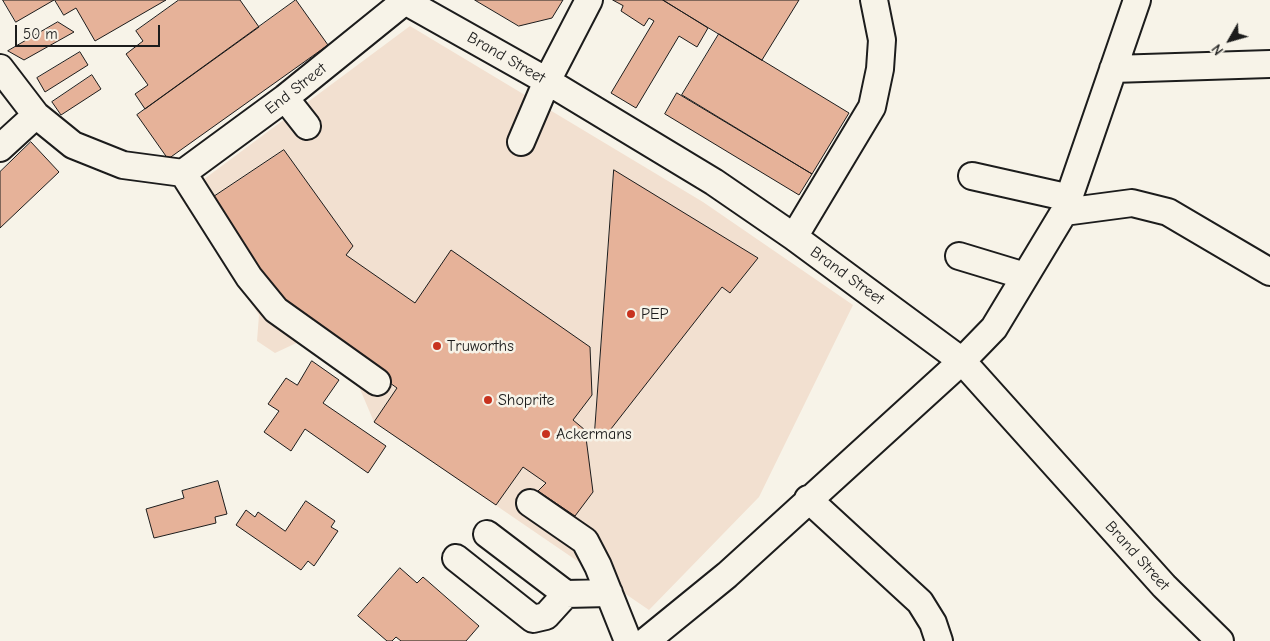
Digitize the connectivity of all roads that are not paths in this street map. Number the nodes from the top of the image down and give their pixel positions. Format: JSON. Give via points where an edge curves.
{"nodes":[{"id":1,"x":589,"y":0,"type":"edge"},
{"id":2,"x":874,"y":0,"type":"edge"},
{"id":3,"x":1137,"y":0,"type":"edge"},
{"id":4,"x":404,"y":1,"type":"edge"},
{"id":5,"x":1270,"y":64,"type":"edge"},
{"id":6,"x":0,"y":68,"type":"edge"},
{"id":7,"x":1113,"y":69,"type":"junction"},
{"id":8,"x":547,"y":82,"type":"junction"},
{"id":9,"x":286,"y":98,"type":"junction"},
{"id":10,"x":36,"y":115,"type":"junction"},
{"id":11,"x":307,"y":126,"type":"dead end"},
{"id":12,"x":521,"y":142,"type":"dead end"},
{"id":13,"x":0,"y":148,"type":"edge"},
{"id":14,"x":183,"y":172,"type":"junction"},
{"id":15,"x":972,"y":176,"type":"dead end"},
{"id":16,"x":1067,"y":205,"type":"junction"},
{"id":17,"x":794,"y":237,"type":"junction"},
{"id":18,"x":959,"y":256,"type":"dead end"},
{"id":19,"x":1264,"y":265,"type":"edge"},
{"id":20,"x":1025,"y":276,"type":"junction"},
{"id":21,"x":962,"y":361,"type":"junction"},
{"id":22,"x":377,"y":382,"type":"dead end"},
{"id":23,"x":808,"y":499,"type":"junction"},
{"id":24,"x":530,"y":503,"type":"dead end"},
{"id":25,"x":487,"y":534,"type":"dead end"},
{"id":26,"x":456,"y":558,"type":"dead end"},
{"id":27,"x":609,"y":593,"type":"junction"},
{"id":28,"x":566,"y":594,"type":"junction"},
{"id":29,"x":628,"y":641,"type":"edge"},
{"id":30,"x":646,"y":641,"type":"edge"},
{"id":31,"x":939,"y":641,"type":"edge"},
{"id":32,"x":1220,"y":641,"type":"edge"}],
"edges":[{"from":1,"to":8,"type":"street"},
{"from":2,"to":17,"type":"street","via":[[882,40],[872,106]]},
{"from":3,"to":7,"type":"street"},
{"from":4,"to":8,"type":"street","name":"Brand Street"},
{"from":4,"to":9,"type":"street","name":"End Street"},
{"from":5,"to":7,"type":"street"},
{"from":6,"to":10,"type":"street"},
{"from":7,"to":16,"type":"street"},
{"from":8,"to":12,"type":"street"},
{"from":8,"to":17,"type":"street","name":"Brand Street","via":[[714,182]]},
{"from":9,"to":11,"type":"street"},
{"from":9,"to":14,"type":"street","name":"End Street"},
{"from":10,"to":13,"type":"street"},
{"from":10,"to":14,"type":"street","via":[[74,146],[123,165]]},
{"from":14,"to":22,"type":"street","via":[[249,277],[276,310]]},
{"from":15,"to":16,"type":"street"},
{"from":16,"to":19,"type":"street","via":[[1132,202],[1168,212]]},
{"from":16,"to":20,"type":"street"},
{"from":17,"to":21,"type":"street","name":"Brand Street"},
{"from":18,"to":20,"type":"street"},
{"from":20,"to":21,"type":"street","via":[[994,328]]},
{"from":21,"to":23,"type":"street"},
{"from":21,"to":32,"type":"street","name":"Brand Street","via":[[1164,586]]},
{"from":23,"to":30,"type":"street","via":[[727,575]]},
{"from":23,"to":31,"type":"street","via":[[920,602]]},
{"from":24,"to":27,"type":"street","via":[[585,541]]},
{"from":25,"to":28,"type":"street"},
{"from":26,"to":28,"type":"street","via":[[533,619],[546,616]]},
{"from":27,"to":28,"type":"street"},
{"from":27,"to":29,"type":"street"}]}
